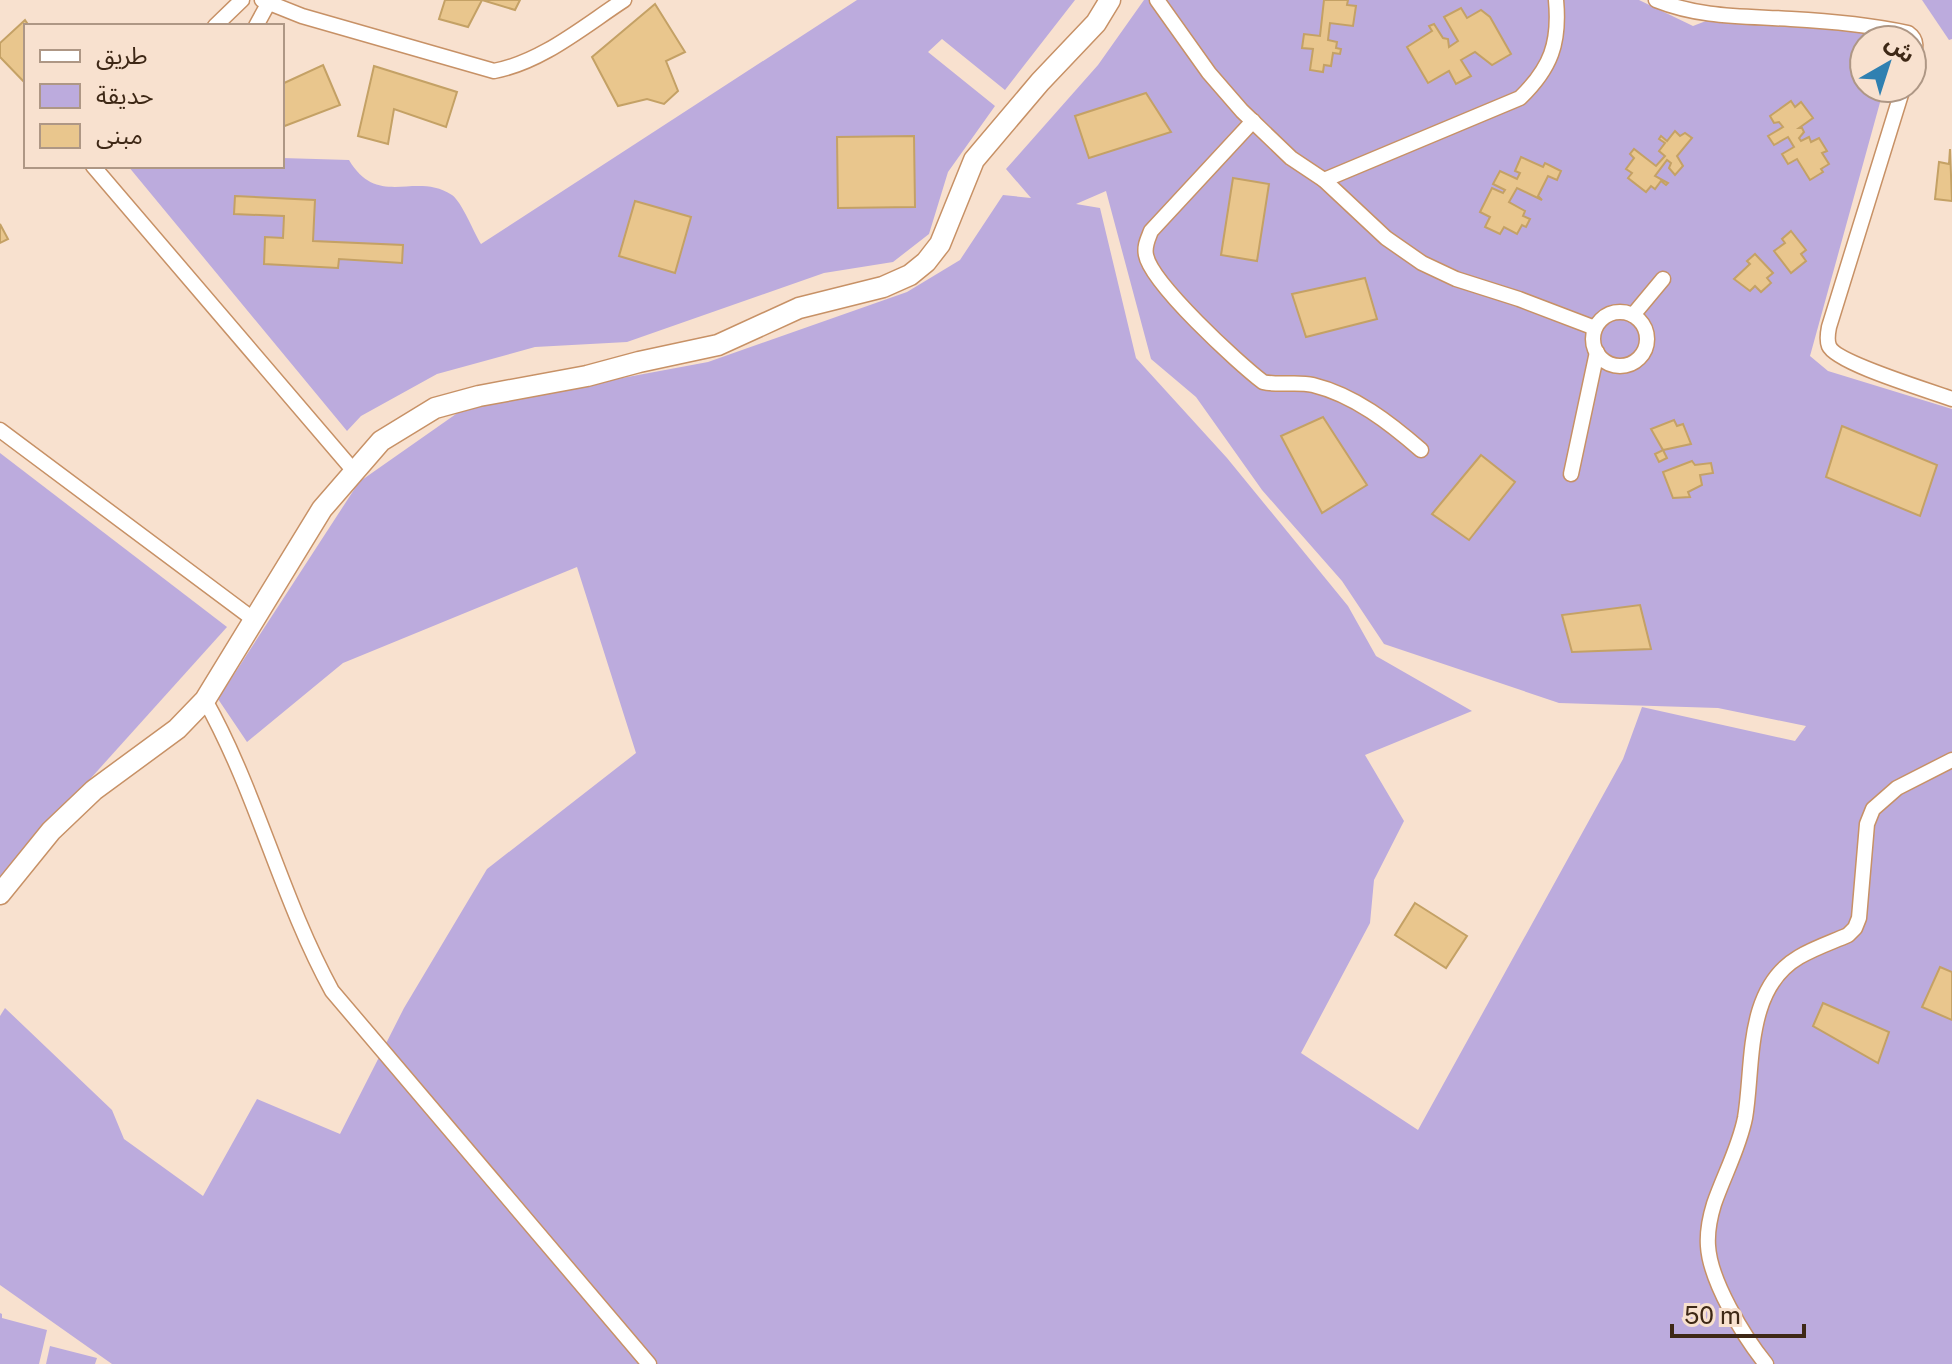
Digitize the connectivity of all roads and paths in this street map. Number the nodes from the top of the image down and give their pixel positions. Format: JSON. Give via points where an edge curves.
{"nodes":[{"id":1,"x":242,"y":0,"type":"edge"},
{"id":2,"x":624,"y":0,"type":"edge"},
{"id":3,"x":1110,"y":0,"type":"edge"},
{"id":4,"x":1157,"y":0,"type":"edge"},
{"id":5,"x":1556,"y":0,"type":"edge"},
{"id":6,"x":1656,"y":0,"type":"edge"},
{"id":7,"x":265,"y":2,"type":"edge"},
{"id":8,"x":217,"y":24,"type":"edge"},
{"id":9,"x":257,"y":24,"type":"edge"},
{"id":10,"x":1848,"y":26,"type":"edge"},
{"id":11,"x":1898,"y":104,"type":"edge"},
{"id":12,"x":1253,"y":121,"type":"junction"},
{"id":13,"x":95,"y":168,"type":"edge"},
{"id":14,"x":1324,"y":180,"type":"junction"},
{"id":15,"x":1663,"y":279,"type":"dead end"},
{"id":16,"x":1633,"y":315,"type":"junction"},
{"id":17,"x":1595,"y":328,"type":"junction"},
{"id":18,"x":1597,"y":352,"type":"junction"},
{"id":19,"x":1952,"y":399,"type":"edge"},
{"id":20,"x":0,"y":430,"type":"edge"},
{"id":21,"x":1421,"y":450,"type":"dead end"},
{"id":22,"x":353,"y":470,"type":"junction"},
{"id":23,"x":1571,"y":474,"type":"dead end"},
{"id":24,"x":253,"y":619,"type":"junction"},
{"id":25,"x":205,"y":700,"type":"junction"},
{"id":26,"x":1952,"y":760,"type":"edge"},
{"id":27,"x":0,"y":894,"type":"edge"},
{"id":28,"x":649,"y":1364,"type":"edge"},
{"id":29,"x":1766,"y":1364,"type":"edge"}],
"edges":[{"from":1,"to":8,"type":"street"},
{"from":2,"to":7,"type":"street","via":[[544,52],[516,67],[494,71]]},
{"from":3,"to":22,"type":"street","via":[[1096,23],[974,160],[940,244],[910,275],[799,308],[718,345],[435,408],[381,441]]},
{"from":4,"to":12,"type":"street","via":[[1209,73]]},
{"from":5,"to":14,"type":"street","via":[[1558,28],[1550,58],[1520,98]]},
{"from":6,"to":10,"type":"street","via":[[1721,17]]},
{"from":7,"to":9,"type":"street"},
{"from":11,"to":19,"type":"street","via":[[1829,327],[1829,346],[1870,370]]},
{"from":12,"to":14,"type":"street","via":[[1291,158]]},
{"from":12,"to":21,"type":"street","via":[[1151,231],[1146,243],[1151,268],[1263,382],[1312,385],[1343,396],[1395,427]]},
{"from":13,"to":22,"type":"street"},
{"from":14,"to":17,"type":"street","via":[[1386,238],[1422,263]]},
{"from":15,"to":16,"type":"street"},
{"from":16,"to":17,"type":"street","via":[[1611,313]]},
{"from":16,"to":18,"type":"street","via":[[1647,335],[1639,358],[1617,366]]},
{"from":17,"to":18,"type":"street"},
{"from":18,"to":23,"type":"street"},
{"from":20,"to":24,"type":"street"},
{"from":22,"to":24,"type":"street","via":[[322,509]]},
{"from":24,"to":25,"type":"street"},
{"from":25,"to":27,"type":"street","via":[[177,729],[94,790]]},
{"from":25,"to":28,"type":"street","via":[[242,771],[311,954],[332,991]]},
{"from":26,"to":29,"type":"street","via":[[1897,788],[1873,809],[1855,928],[1785,968],[1760,1009],[1745,1119],[1714,1206],[1707,1243],[1724,1295]]}]}
